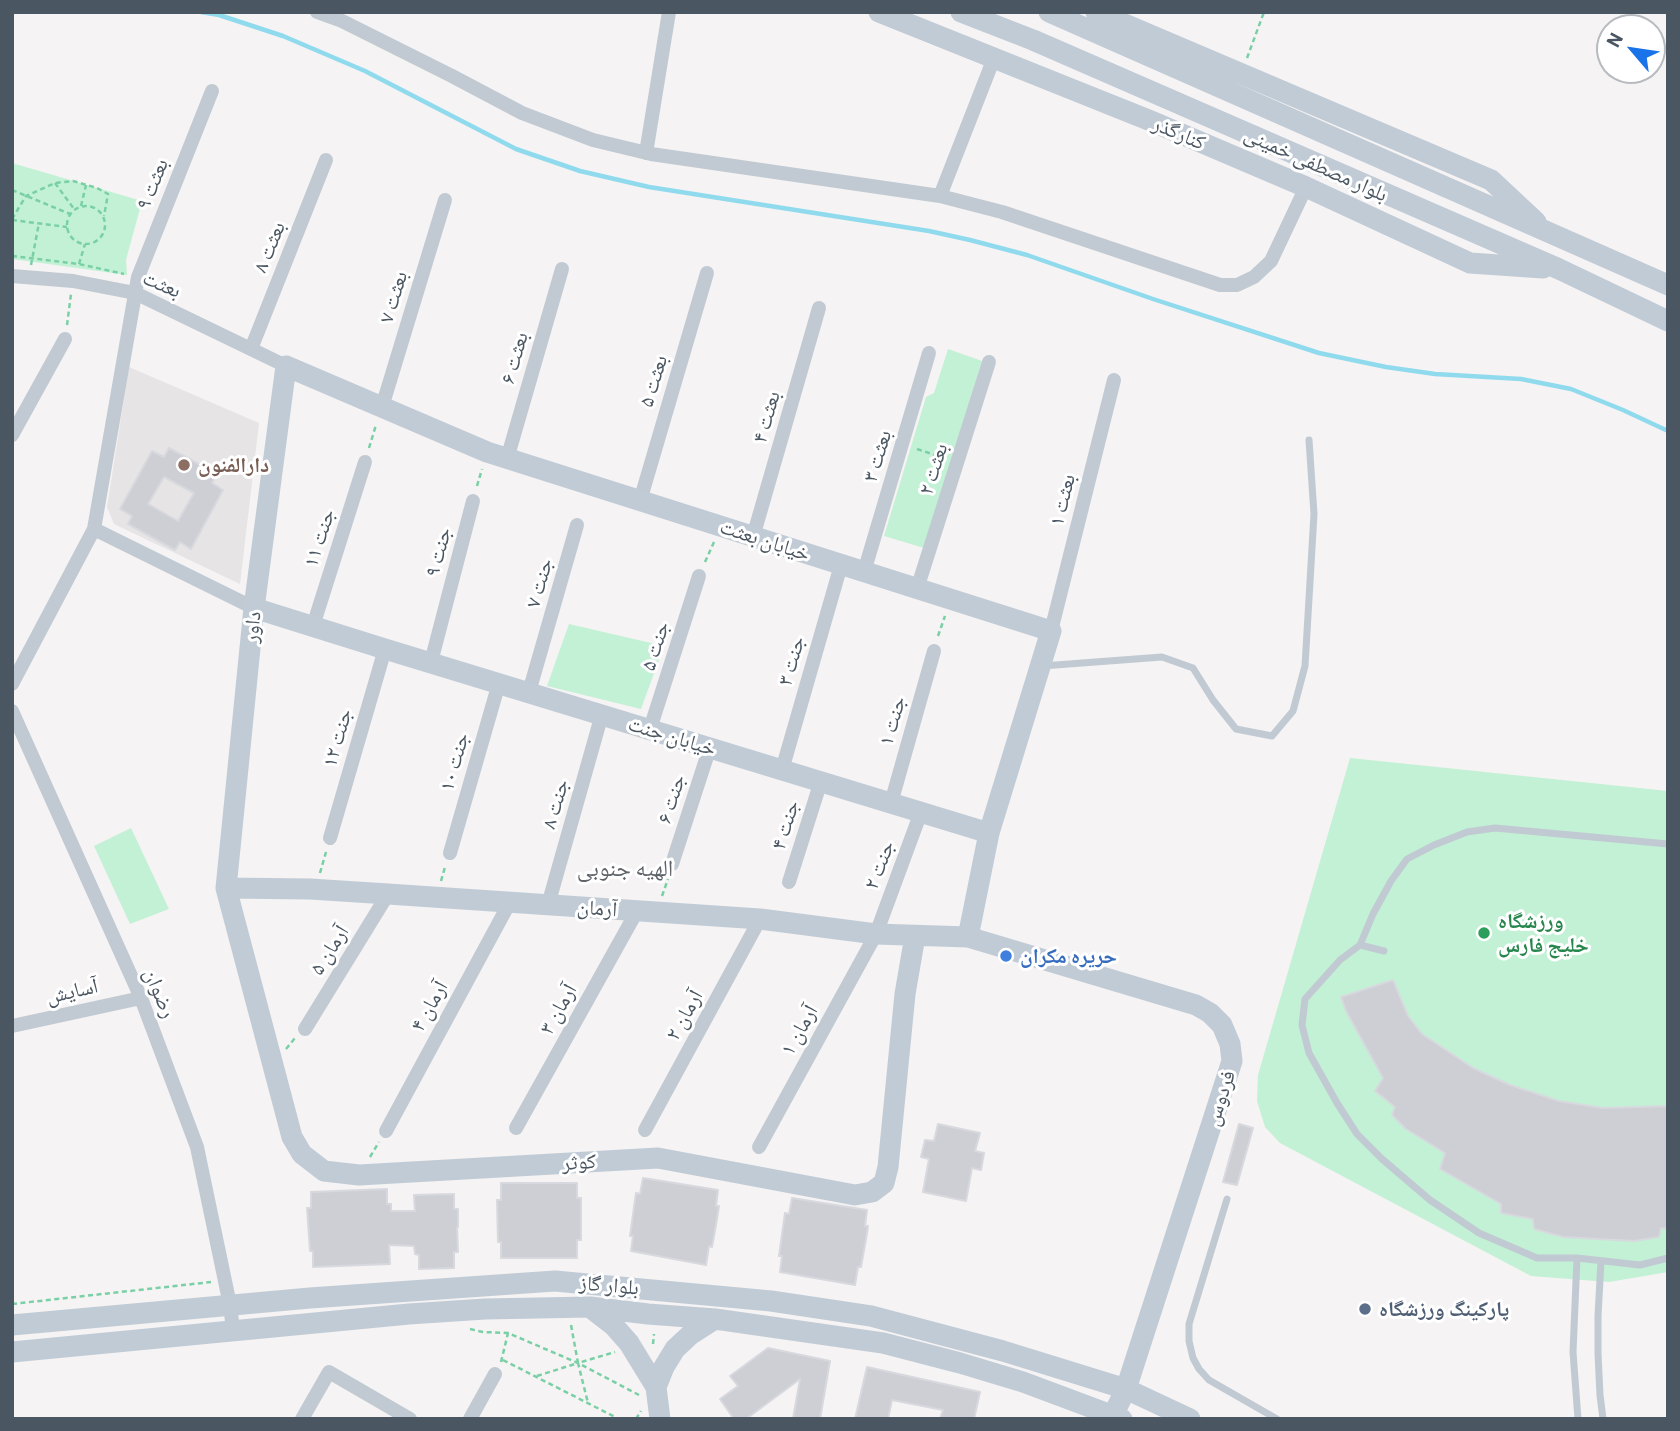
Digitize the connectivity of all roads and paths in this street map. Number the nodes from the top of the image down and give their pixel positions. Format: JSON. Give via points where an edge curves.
{"nodes":[{"id":1,"x":317,"y":12,"type":"edge"},
{"id":2,"x":668,"y":12,"type":"edge"},
{"id":3,"x":879,"y":12,"type":"edge"},
{"id":4,"x":961,"y":12,"type":"edge"},
{"id":5,"x":1049,"y":12,"type":"edge"},
{"id":6,"x":1096,"y":12,"type":"edge"},
{"id":7,"x":1264,"y":12,"type":"edge"},
{"id":8,"x":994,"y":58,"type":"junction"},
{"id":9,"x":1241,"y":74,"type":"junction"},
{"id":10,"x":212,"y":91,"type":"dead end"},
{"id":11,"x":646,"y":153,"type":"junction"},
{"id":12,"x":326,"y":160,"type":"dead end"},
{"id":13,"x":55,"y":183,"type":"junction"},
{"id":14,"x":86,"y":185,"type":"junction"},
{"id":15,"x":1306,"y":187,"type":"junction"},
{"id":16,"x":12,"y":190,"type":"edge"},
{"id":17,"x":26,"y":196,"type":"junction"},
{"id":18,"x":940,"y":196,"type":"junction"},
{"id":19,"x":446,"y":200,"type":"dead end"},
{"id":20,"x":81,"y":206,"type":"junction"},
{"id":21,"x":75,"y":209,"type":"junction"},
{"id":22,"x":70,"y":214,"type":"junction"},
{"id":23,"x":104,"y":216,"type":"junction"},
{"id":24,"x":12,"y":219,"type":"edge"},
{"id":25,"x":39,"y":223,"type":"junction"},
{"id":26,"x":67,"y":227,"type":"junction"},
{"id":27,"x":1547,"y":233,"type":"junction"},
{"id":28,"x":1559,"y":269,"type":"junction"},
{"id":29,"x":562,"y":270,"type":"dead end"},
{"id":30,"x":708,"y":273,"type":"dead end"},
{"id":31,"x":12,"y":276,"type":"edge"},
{"id":32,"x":29,"y":277,"type":"junction"},
{"id":33,"x":1668,"y":285,"type":"edge"},
{"id":34,"x":135,"y":293,"type":"junction"},
{"id":35,"x":820,"y":308,"type":"dead end"},
{"id":36,"x":1668,"y":321,"type":"edge"},
{"id":37,"x":65,"y":339,"type":"dead end"},
{"id":38,"x":251,"y":349,"type":"junction"},
{"id":39,"x":929,"y":353,"type":"dead end"},
{"id":40,"x":989,"y":362,"type":"dead end"},
{"id":41,"x":286,"y":366,"type":"junction"},
{"id":42,"x":1114,"y":380,"type":"dead end"},
{"id":43,"x":382,"y":407,"type":"junction"},
{"id":44,"x":12,"y":435,"type":"edge"},
{"id":45,"x":1309,"y":440,"type":"dead end"},
{"id":46,"x":902,"y":444,"type":"junction"},
{"id":47,"x":497,"y":455,"type":"junction"},
{"id":48,"x":365,"y":462,"type":"joint"},
{"id":49,"x":957,"y":462,"type":"junction"},
{"id":50,"x":473,"y":501,"type":"joint"},
{"id":51,"x":640,"y":501,"type":"junction"},
{"id":52,"x":577,"y":525,"type":"dead end"},
{"id":53,"x":721,"y":526,"type":"junction"},
{"id":54,"x":94,"y":529,"type":"junction"},
{"id":55,"x":753,"y":537,"type":"junction"},
{"id":56,"x":841,"y":565,"type":"junction"},
{"id":57,"x":864,"y":572,"type":"junction"},
{"id":58,"x":699,"y":576,"type":"joint"},
{"id":59,"x":917,"y":589,"type":"junction"},
{"id":60,"x":950,"y":599,"type":"junction"},
{"id":61,"x":254,"y":608,"type":"junction"},
{"id":62,"x":313,"y":626,"type":"junction"},
{"id":63,"x":1051,"y":631,"type":"junction"},
{"id":64,"x":385,"y":649,"type":"junction"},
{"id":65,"x":934,"y":651,"type":"joint"},
{"id":66,"x":430,"y":662,"type":"junction"},
{"id":67,"x":1041,"y":666,"type":"junction"},
{"id":68,"x":499,"y":683,"type":"junction"},
{"id":69,"x":12,"y":684,"type":"edge"},
{"id":70,"x":529,"y":692,"type":"junction"},
{"id":71,"x":12,"y":711,"type":"edge"},
{"id":72,"x":602,"y":714,"type":"junction"},
{"id":73,"x":650,"y":729,"type":"junction"},
{"id":74,"x":710,"y":747,"type":"junction"},
{"id":75,"x":782,"y":770,"type":"junction"},
{"id":76,"x":821,"y":781,"type":"junction"},
{"id":77,"x":891,"y":803,"type":"junction"},
{"id":78,"x":921,"y":812,"type":"junction"},
{"id":79,"x":989,"y":832,"type":"junction"},
{"id":80,"x":330,"y":838,"type":"joint"},
{"id":81,"x":1668,"y":844,"type":"edge"},
{"id":82,"x":450,"y":853,"type":"joint"},
{"id":83,"x":672,"y":864,"type":"joint"},
{"id":84,"x":789,"y":882,"type":"dead end"},
{"id":85,"x":226,"y":888,"type":"junction"},
{"id":86,"x":316,"y":890,"type":"junction"},
{"id":87,"x":388,"y":894,"type":"junction"},
{"id":88,"x":436,"y":898,"type":"junction"},
{"id":89,"x":510,"y":902,"type":"junction"},
{"id":90,"x":548,"y":905,"type":"junction"},
{"id":91,"x":647,"y":912,"type":"junction"},
{"id":92,"x":760,"y":919,"type":"junction"},
{"id":93,"x":876,"y":934,"type":"junction"},
{"id":94,"x":915,"y":936,"type":"junction"},
{"id":95,"x":968,"y":937,"type":"junction"},
{"id":96,"x":1360,"y":945,"type":"junction"},
{"id":97,"x":1384,"y":951,"type":"dead end"},
{"id":98,"x":141,"y":998,"type":"junction"},
{"id":99,"x":12,"y":1026,"type":"edge"},
{"id":100,"x":305,"y":1028,"type":"joint"},
{"id":101,"x":273,"y":1066,"type":"junction"},
{"id":102,"x":516,"y":1128,"type":"dead end"},
{"id":103,"x":645,"y":1130,"type":"dead end"},
{"id":104,"x":386,"y":1131,"type":"joint"},
{"id":105,"x":759,"y":1147,"type":"dead end"},
{"id":106,"x":359,"y":1175,"type":"junction"},
{"id":107,"x":1227,"y":1199,"type":"dead end"},
{"id":108,"x":1577,"y":1258,"type":"junction"},
{"id":109,"x":1668,"y":1258,"type":"edge"},
{"id":110,"x":1601,"y":1261,"type":"junction"},
{"id":111,"x":225,"y":1280,"type":"junction"},
{"id":112,"x":12,"y":1304,"type":"edge"},
{"id":113,"x":230,"y":1305,"type":"junction"},
{"id":114,"x":579,"y":1308,"type":"junction"},
{"id":115,"x":715,"y":1319,"type":"junction"},
{"id":116,"x":12,"y":1325,"type":"edge"},
{"id":117,"x":233,"y":1330,"type":"junction"},
{"id":118,"x":629,"y":1343,"type":"junction"},
{"id":119,"x":12,"y":1352,"type":"edge"},
{"id":120,"x":503,"y":1359,"type":"junction"},
{"id":121,"x":578,"y":1363,"type":"junction"},
{"id":122,"x":495,"y":1374,"type":"joint"},
{"id":123,"x":536,"y":1377,"type":"junction"},
{"id":124,"x":1126,"y":1389,"type":"junction"},
{"id":125,"x":652,"y":1393,"type":"junction"},
{"id":126,"x":588,"y":1403,"type":"junction"},
{"id":127,"x":1118,"y":1417,"type":"edge"},
{"id":128,"x":302,"y":1419,"type":"edge"},
{"id":129,"x":410,"y":1419,"type":"edge"},
{"id":130,"x":470,"y":1419,"type":"edge"},
{"id":131,"x":618,"y":1419,"type":"edge"},
{"id":132,"x":660,"y":1419,"type":"edge"},
{"id":133,"x":1190,"y":1419,"type":"edge"},
{"id":134,"x":1276,"y":1419,"type":"edge"},
{"id":135,"x":1578,"y":1419,"type":"edge"},
{"id":136,"x":1603,"y":1419,"type":"edge"}],
"edges":[{"from":1,"to":11,"type":"street","via":[[522,113],[593,141]]},
{"from":2,"to":11,"type":"street"},
{"from":3,"to":8,"type":"street","name":"کنارگذر"},
{"from":4,"to":28,"type":"street","name":"بلوار مصطفی خمینی"},
{"from":5,"to":27,"type":"street","name":"بلوار مصطفی خمینی"},
{"from":6,"to":9,"type":"street"},
{"from":7,"to":9,"type":"path"},
{"from":8,"to":15,"type":"street","name":"کنارگذر"},
{"from":8,"to":18,"type":"street"},
{"from":9,"to":27,"type":"street","via":[[1491,180]]},
{"from":10,"to":34,"type":"street","name":"بعثت ۹"},
{"from":11,"to":18,"type":"street"},
{"from":12,"to":38,"type":"street","name":"بعثت ۸"},
{"from":13,"to":14,"type":"path"},
{"from":13,"to":17,"type":"path"},
{"from":13,"to":21,"type":"path"},
{"from":14,"to":20,"type":"path"},
{"from":14,"to":23,"type":"path","via":[[108,194]]},
{"from":15,"to":18,"type":"street","via":[[1271,261],[1237,285],[1220,285],[1002,212]]},
{"from":15,"to":28,"type":"street","name":"کنارگذر","via":[[1470,263]]},
{"from":16,"to":17,"type":"path"},
{"from":17,"to":22,"type":"path"},
{"from":17,"to":24,"type":"path"},
{"from":19,"to":43,"type":"street","name":"بعثت ۷"},
{"from":20,"to":21,"type":"path"},
{"from":20,"to":23,"type":"path","via":[[94,207]]},
{"from":21,"to":22,"type":"path"},
{"from":22,"to":26,"type":"path"},
{"from":23,"to":26,"type":"path","via":[[105,229],[98,240],[85,244],[73,239]]},
{"from":24,"to":25,"type":"path"},
{"from":25,"to":26,"type":"path"},
{"from":25,"to":32,"type":"path"},
{"from":27,"to":33,"type":"street","name":"بلوار مصطفی خمینی"},
{"from":28,"to":36,"type":"street","name":"بلوار مصطفی خمینی"},
{"from":29,"to":47,"type":"street","name":"بعثت ۶"},
{"from":30,"to":51,"type":"street","name":"بعثت ۵"},
{"from":31,"to":32,"type":"street","name":"بعثت"},
{"from":32,"to":34,"type":"street","name":"بعثت"},
{"from":34,"to":38,"type":"street","name":"بعثت"},
{"from":34,"to":54,"type":"street","name":"بعثت ۹"},
{"from":35,"to":55,"type":"street","name":"بعثت ۴"},
{"from":37,"to":44,"type":"street"},
{"from":38,"to":41,"type":"street","name":"بعثت"},
{"from":39,"to":46,"type":"street","name":"بعثت ۳"},
{"from":40,"to":49,"type":"street","name":"بعثت ۲"},
{"from":41,"to":43,"type":"street","name":"خیابان بعثت"},
{"from":41,"to":61,"type":"street","name":"داور"},
{"from":42,"to":63,"type":"street","name":"بعثت ۱"},
{"from":43,"to":47,"type":"street","name":"خیابان بعثت"},
{"from":43,"to":48,"type":"path"},
{"from":45,"to":67,"type":"lane","via":[[1314,514],[1305,666],[1293,711],[1272,736],[1236,729],[1193,668],[1163,657]]},
{"from":46,"to":49,"type":"path"},
{"from":46,"to":57,"type":"street","name":"بعثت ۳"},
{"from":47,"to":50,"type":"path"},
{"from":47,"to":51,"type":"street","name":"خیابان بعثت"},
{"from":48,"to":62,"type":"street","name":"جنت ۱۱"},
{"from":49,"to":59,"type":"street","name":"بعثت ۲"},
{"from":50,"to":66,"type":"street","name":"جنت ۹"},
{"from":51,"to":53,"type":"street","name":"خیابان بعثت"},
{"from":52,"to":70,"type":"street","name":"جنت ۷"},
{"from":53,"to":55,"type":"street","name":"خیابان بعثت"},
{"from":53,"to":58,"type":"path"},
{"from":54,"to":61,"type":"street"},
{"from":54,"to":69,"type":"street","name":"بعثت ۹"},
{"from":55,"to":56,"type":"street","name":"خیابان بعثت"},
{"from":56,"to":57,"type":"street","name":"خیابان بعثت"},
{"from":56,"to":75,"type":"street","name":"جنت ۳"},
{"from":57,"to":59,"type":"street","name":"خیابان بعثت"},
{"from":58,"to":73,"type":"street","name":"جنت ۵"},
{"from":59,"to":60,"type":"street","name":"خیابان بعثت"},
{"from":60,"to":63,"type":"street","name":"خیابان بعثت"},
{"from":60,"to":65,"type":"path"},
{"from":61,"to":62,"type":"street","name":"خیابان جنت"},
{"from":61,"to":85,"type":"street","name":"داور"},
{"from":62,"to":64,"type":"street","name":"خیابان جنت"},
{"from":63,"to":67,"type":"street"},
{"from":64,"to":66,"type":"street","name":"خیابان جنت"},
{"from":64,"to":80,"type":"street","name":"جنت ۱۲"},
{"from":65,"to":77,"type":"street","name":"جنت ۱"},
{"from":66,"to":68,"type":"street","name":"خیابان جنت"},
{"from":67,"to":79,"type":"street"},
{"from":68,"to":70,"type":"street","name":"خیابان جنت"},
{"from":68,"to":82,"type":"street","name":"جنت ۱۰"},
{"from":70,"to":72,"type":"street","name":"خیابان جنت"},
{"from":71,"to":98,"type":"street","name":"رضوان"},
{"from":72,"to":73,"type":"street","name":"خیابان جنت"},
{"from":72,"to":90,"type":"street","name":"جنت ۸"},
{"from":73,"to":74,"type":"street","name":"خیابان جنت"},
{"from":74,"to":75,"type":"street","name":"خیابان جنت"},
{"from":74,"to":83,"type":"street","name":"جنت ۶"},
{"from":75,"to":76,"type":"street","name":"خیابان جنت"},
{"from":76,"to":77,"type":"street","name":"خیابان جنت"},
{"from":76,"to":84,"type":"street","name":"جنت ۴"},
{"from":77,"to":78,"type":"street","name":"خیابان جنت"},
{"from":78,"to":79,"type":"street","name":"خیابان جنت"},
{"from":78,"to":93,"type":"street","name":"جنت ۲"},
{"from":79,"to":95,"type":"street"},
{"from":80,"to":86,"type":"path"},
{"from":81,"to":96,"type":"lane","via":[[1495,828],[1467,832],[1407,859]]},
{"from":82,"to":88,"type":"path"},
{"from":83,"to":91,"type":"path"},
{"from":85,"to":86,"type":"street","name":"آرمان"},
{"from":85,"to":101,"type":"street","name":"کوثر"},
{"from":86,"to":87,"type":"street","name":"آرمان"},
{"from":87,"to":88,"type":"street","name":"آرمان"},
{"from":87,"to":100,"type":"street","name":"آرمان ۵"},
{"from":88,"to":89,"type":"street","name":"آرمان"},
{"from":89,"to":90,"type":"street","name":"آرمان"},
{"from":89,"to":104,"type":"street","name":"آرمان ۴"},
{"from":90,"to":91,"type":"street","name":"آرمان"},
{"from":91,"to":92,"type":"street","name":"آرمان"},
{"from":91,"to":102,"type":"street","name":"آرمان ۳"},
{"from":92,"to":93,"type":"street","name":"آرمان"},
{"from":92,"to":103,"type":"street","name":"آرمان ۲"},
{"from":93,"to":94,"type":"street","name":"آرمان"},
{"from":93,"to":105,"type":"street","name":"آرمان ۱"},
{"from":94,"to":95,"type":"street","name":"آرمان"},
{"from":94,"to":106,"type":"street","name":"کوثر","via":[[888,1167],[884,1183],[872,1192],[855,1195],[658,1158]]},
{"from":95,"to":124,"type":"street","name":"فردوس","via":[[1196,1005],[1222,1025],[1230,1044],[1232,1061]]},
{"from":96,"to":97,"type":"lane"},
{"from":96,"to":108,"type":"lane","via":[[1305,999],[1302,1025],[1309,1054],[1357,1133],[1430,1200],[1479,1233],[1536,1258]]},
{"from":98,"to":99,"type":"street","name":"آسایش"},
{"from":98,"to":111,"type":"street","name":"رضوان","via":[[197,1147]]},
{"from":100,"to":101,"type":"path"},
{"from":101,"to":106,"type":"street","name":"کوثر","via":[[292,1137],[302,1154],[324,1171]]},
{"from":104,"to":106,"type":"path"},
{"from":107,"to":134,"type":"lane","via":[[1189,1324],[1189,1341],[1199,1370],[1209,1380]]},
{"from":108,"to":110,"type":"lane"},
{"from":108,"to":135,"type":"lane","via":[[1573,1352]]},
{"from":109,"to":110,"type":"lane","via":[[1640,1265]]},
{"from":110,"to":136,"type":"lane","via":[[1598,1341]]},
{"from":111,"to":112,"type":"path"},
{"from":111,"to":113,"type":"street","name":"رضوان"},
{"from":113,"to":116,"type":"street","name":"بلوار گاز"},
{"from":113,"to":117,"type":"street","name":"رضوان"},
{"from":113,"to":124,"type":"street","name":"بلوار گاز","via":[[555,1281],[676,1291],[871,1316]]},
{"from":114,"to":115,"type":"street","name":"بلوار گاز"},
{"from":114,"to":117,"type":"street","name":"بلوار گاز","via":[[472,1310]]},
{"from":114,"to":118,"type":"street","via":[[614,1326]]},
{"from":114,"to":121,"type":"path"},
{"from":115,"to":125,"type":"street","via":[[675,1349]]},
{"from":115,"to":127,"type":"street","name":"بلوار گاز","via":[[883,1343],[1023,1382]]},
{"from":117,"to":119,"type":"street","name":"بلوار گاز"},
{"from":118,"to":121,"type":"path","via":[[612,1354]]},
{"from":118,"to":125,"type":"street"},
{"from":120,"to":121,"type":"path","via":[[508,1333]]},
{"from":120,"to":122,"type":"path"},
{"from":120,"to":123,"type":"path"},
{"from":121,"to":123,"type":"path"},
{"from":121,"to":125,"type":"path"},
{"from":121,"to":126,"type":"path"},
{"from":122,"to":130,"type":"street"},
{"from":123,"to":126,"type":"path"},
{"from":124,"to":127,"type":"street","name":"فردوس"},
{"from":124,"to":133,"type":"street","name":"بلوار گاز"},
{"from":125,"to":132,"type":"street"},
{"from":126,"to":131,"type":"path"},
{"from":128,"to":129,"type":"street","via":[[329,1371]]}]}
